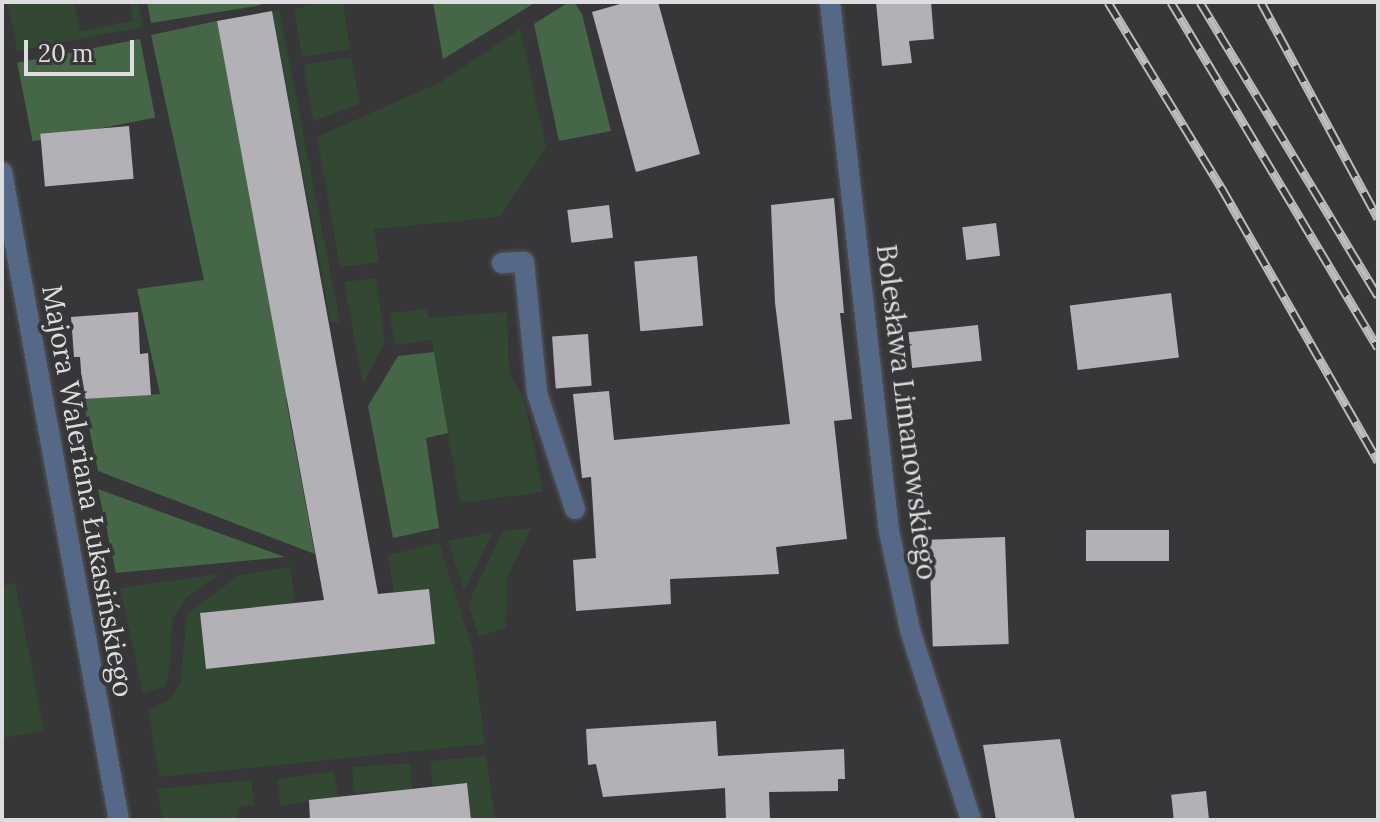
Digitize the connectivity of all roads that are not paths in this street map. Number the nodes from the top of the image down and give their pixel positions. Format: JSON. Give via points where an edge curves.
{"nodes":[{"id":1,"x":830,"y":2,"type":"edge"},
{"id":2,"x":2,"y":172,"type":"edge"},
{"id":3,"x":502,"y":263,"type":"dead end"},
{"id":4,"x":575,"y":509,"type":"dead end"},
{"id":5,"x":119,"y":820,"type":"edge"},
{"id":6,"x":971,"y":820,"type":"edge"}],
"edges":[{"from":1,"to":6,"type":"street","name":"Bolesława Limanowskiego","via":[[889,531],[910,630]]},
{"from":2,"to":5,"type":"street","name":"Majora Waleriana Łukasińskiego"},
{"from":3,"to":4,"type":"street","via":[[524,262],[537,393]]}]}
